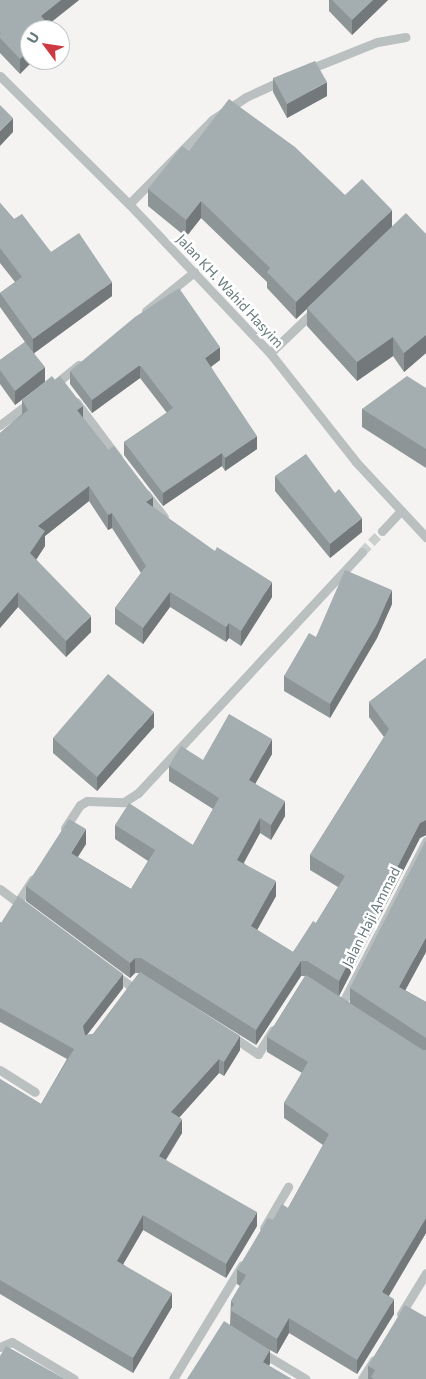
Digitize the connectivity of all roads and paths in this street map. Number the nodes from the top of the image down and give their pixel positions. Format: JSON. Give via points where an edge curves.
{"nodes":[{"id":1,"x":406,"y":36,"type":"dead end"},
{"id":2,"x":0,"y":76,"type":"edge"},
{"id":3,"x":129,"y":204,"type":"junction"},
{"id":4,"x":194,"y":272,"type":"junction"},
{"id":5,"x":326,"y":300,"type":"edge"},
{"id":6,"x":141,"y":315,"type":"edge"},
{"id":7,"x":270,"y":353,"type":"junction"},
{"id":8,"x":89,"y":357,"type":"edge"},
{"id":9,"x":65,"y":388,"type":"junction"},
{"id":10,"x":0,"y":426,"type":"edge"},
{"id":11,"x":123,"y":464,"type":"edge"},
{"id":12,"x":140,"y":487,"type":"edge"},
{"id":13,"x":400,"y":512,"type":"junction"},
{"id":14,"x":164,"y":517,"type":"edge"},
{"id":15,"x":382,"y":531,"type":"tunnel mouth"},
{"id":16,"x":426,"y":537,"type":"edge"},
{"id":17,"x":362,"y":552,"type":"tunnel mouth"},
{"id":18,"x":59,"y":837,"type":"edge"},
{"id":19,"x":426,"y":841,"type":"edge"},
{"id":20,"x":39,"y":870,"type":"edge"},
{"id":21,"x":0,"y":888,"type":"edge"},
{"id":22,"x":18,"y":902,"type":"junction"},
{"id":23,"x":33,"y":913,"type":"edge"},
{"id":24,"x":109,"y":970,"type":"edge"},
{"id":25,"x":138,"y":978,"type":"edge"},
{"id":26,"x":341,"y":1006,"type":"edge"},
{"id":27,"x":279,"y":1022,"type":"edge"},
{"id":28,"x":225,"y":1032,"type":"edge"},
{"id":29,"x":0,"y":1070,"type":"edge"},
{"id":30,"x":35,"y":1092,"type":"dead end"},
{"id":31,"x":288,"y":1187,"type":"dead end"},
{"id":32,"x":259,"y":1237,"type":"edge"},
{"id":33,"x":249,"y":1253,"type":"edge"},
{"id":34,"x":426,"y":1273,"type":"edge"},
{"id":35,"x":396,"y":1322,"type":"edge"},
{"id":36,"x":250,"y":1344,"type":"edge"},
{"id":37,"x":0,"y":1347,"type":"edge"},
{"id":38,"x":377,"y":1354,"type":"edge"},
{"id":39,"x":74,"y":1379,"type":"edge"},
{"id":40,"x":173,"y":1379,"type":"edge"},
{"id":41,"x":306,"y":1379,"type":"edge"},
{"id":42,"x":362,"y":1379,"type":"edge"}],
"edges":[{"from":1,"to":3,"type":"street","via":[[368,46],[246,97],[205,126]]},
{"from":2,"to":3,"type":"street","name":"Jalan KH. Wahid Hasyim"},
{"from":3,"to":4,"type":"street","name":"Jalan KH. Wahid Hasyim"},
{"from":4,"to":6,"type":"street"},
{"from":4,"to":7,"type":"street","name":"Jalan KH. Wahid Hasyim"},
{"from":5,"to":7,"type":"street"},
{"from":7,"to":13,"type":"street","name":"Jalan KH. Wahid Hasyim"},
{"from":8,"to":9,"type":"street"},
{"from":9,"to":10,"type":"street","via":[[41,394]]},
{"from":9,"to":11,"type":"street"},
{"from":12,"to":14,"type":"street"},
{"from":13,"to":15,"type":"street"},
{"from":13,"to":16,"type":"street","name":"Jalan KH. Wahid Hasyim"},
{"from":17,"to":18,"type":"street","via":[[138,793],[124,802],[87,801],[80,805]]},
{"from":19,"to":26,"type":"street","name":"Jalan Haji Ammad","via":[[383,918]]},
{"from":20,"to":22,"type":"street"},
{"from":21,"to":22,"type":"street"},
{"from":22,"to":23,"type":"street"},
{"from":24,"to":25,"type":"street","via":[[129,991]]},
{"from":27,"to":28,"type":"street","via":[[258,1054]]},
{"from":29,"to":30,"type":"street"},
{"from":31,"to":32,"type":"street"},
{"from":33,"to":40,"type":"street","via":[[214,1322]]},
{"from":34,"to":35,"type":"street"},
{"from":36,"to":41,"type":"street"},
{"from":37,"to":39,"type":"street","via":[[12,1342]]},
{"from":38,"to":42,"type":"street"}]}
